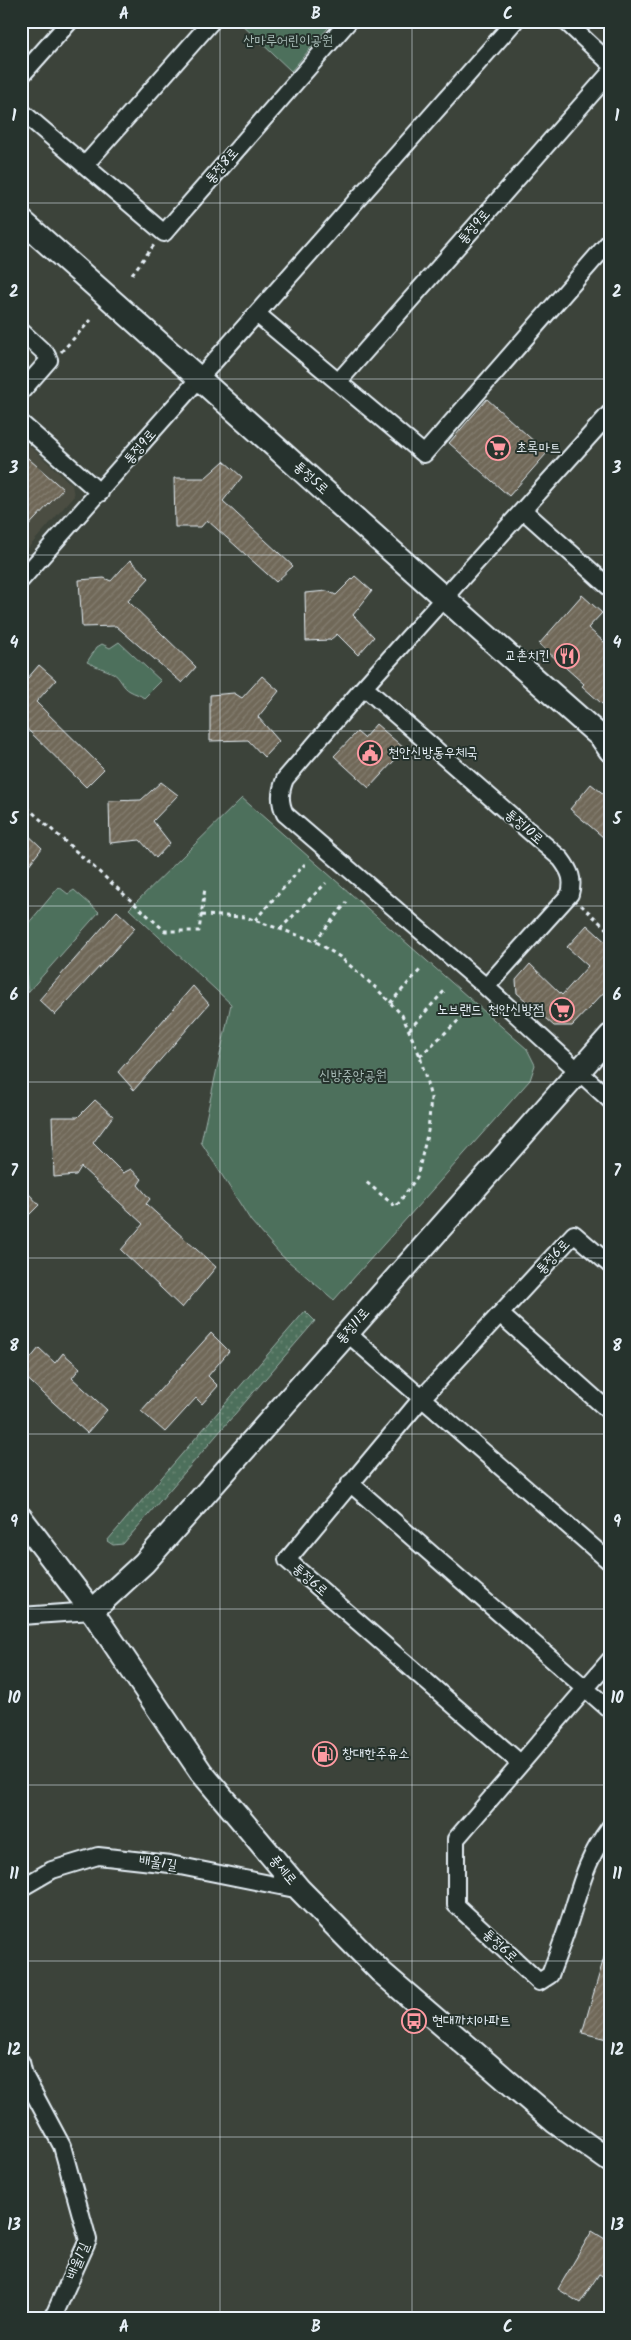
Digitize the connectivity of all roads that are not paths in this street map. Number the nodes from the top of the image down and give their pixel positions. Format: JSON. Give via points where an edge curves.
{"nodes":[{"id":1,"x":70,"y":21,"type":"edge"},
{"id":2,"x":212,"y":21,"type":"edge"},
{"id":3,"x":349,"y":21,"type":"edge"},
{"id":4,"x":515,"y":21,"type":"edge"},
{"id":5,"x":565,"y":21,"type":"edge"},
{"id":6,"x":610,"y":63,"type":"edge"},
{"id":7,"x":610,"y":73,"type":"edge"},
{"id":8,"x":21,"y":76,"type":"edge"},
{"id":9,"x":21,"y":111,"type":"edge"},
{"id":10,"x":85,"y":165,"type":"junction"},
{"id":11,"x":21,"y":220,"type":"edge"},
{"id":12,"x":610,"y":241,"type":"edge"},
{"id":13,"x":257,"y":314,"type":"junction"},
{"id":14,"x":21,"y":331,"type":"edge"},
{"id":15,"x":200,"y":378,"type":"junction"},
{"id":16,"x":338,"y":382,"type":"junction"},
{"id":17,"x":21,"y":392,"type":"edge"},
{"id":18,"x":610,"y":414,"type":"edge"},
{"id":19,"x":21,"y":422,"type":"edge"},
{"id":20,"x":100,"y":493,"type":"junction"},
{"id":21,"x":524,"y":511,"type":"junction"},
{"id":22,"x":21,"y":580,"type":"edge"},
{"id":23,"x":610,"y":588,"type":"edge"},
{"id":24,"x":443,"y":598,"type":"junction"},
{"id":25,"x":364,"y":687,"type":"junction"},
{"id":26,"x":607,"y":743,"type":"edge"},
{"id":27,"x":486,"y":987,"type":"junction"},
{"id":28,"x":610,"y":1036,"type":"edge"},
{"id":29,"x":578,"y":1072,"type":"junction"},
{"id":30,"x":610,"y":1100,"type":"edge"},
{"id":31,"x":610,"y":1266,"type":"edge"},
{"id":32,"x":500,"y":1314,"type":"junction"},
{"id":33,"x":347,"y":1333,"type":"junction"},
{"id":34,"x":422,"y":1398,"type":"junction"},
{"id":35,"x":610,"y":1412,"type":"edge"},
{"id":36,"x":350,"y":1483,"type":"junction"},
{"id":37,"x":21,"y":1518,"type":"edge"},
{"id":38,"x":610,"y":1562,"type":"edge"},
{"id":39,"x":92,"y":1611,"type":"junction"},
{"id":40,"x":21,"y":1616,"type":"edge"},
{"id":41,"x":610,"y":1660,"type":"edge"},
{"id":42,"x":586,"y":1688,"type":"junction"},
{"id":43,"x":610,"y":1710,"type":"edge"},
{"id":44,"x":520,"y":1763,"type":"junction"},
{"id":45,"x":610,"y":1827,"type":"edge"},
{"id":46,"x":21,"y":1888,"type":"edge"},
{"id":47,"x":300,"y":1890,"type":"junction"},
{"id":48,"x":21,"y":2062,"type":"edge"},
{"id":49,"x":610,"y":2161,"type":"edge"},
{"id":50,"x":50,"y":2319,"type":"edge"}],
"edges":[{"from":1,"to":8,"type":"street"},
{"from":2,"to":10,"type":"street"},
{"from":3,"to":10,"type":"street","name":"통정8로","via":[[164,233]]},
{"from":4,"to":13,"type":"street","name":"통정9로"},
{"from":5,"to":6,"type":"street"},
{"from":7,"to":16,"type":"street","name":"통정9로"},
{"from":9,"to":10,"type":"street"},
{"from":11,"to":15,"type":"street","name":"통정5로"},
{"from":12,"to":16,"type":"street","via":[[424,454]]},
{"from":13,"to":15,"type":"street","name":"통정9로"},
{"from":13,"to":16,"type":"street"},
{"from":14,"to":17,"type":"street","via":[[49,360]]},
{"from":15,"to":20,"type":"street","name":"통정9로"},
{"from":15,"to":24,"type":"street","name":"통정5로"},
{"from":18,"to":21,"type":"street"},
{"from":19,"to":20,"type":"street"},
{"from":20,"to":22,"type":"street","name":"통정9로"},
{"from":21,"to":23,"type":"street"},
{"from":21,"to":24,"type":"street"},
{"from":24,"to":25,"type":"street"},
{"from":24,"to":26,"type":"street","name":"통정5로"},
{"from":25,"to":27,"type":"street","via":[[285,778],[280,792],[285,814]]},
{"from":25,"to":27,"type":"street","name":"통정10로","via":[[561,859],[570,871],[570,894]]},
{"from":27,"to":29,"type":"street"},
{"from":28,"to":29,"type":"street","name":"통정11로"},
{"from":29,"to":30,"type":"street"},
{"from":29,"to":33,"type":"street","name":"통정11로"},
{"from":31,"to":32,"type":"street","name":"통정6로","via":[[574,1234]]},
{"from":32,"to":34,"type":"street","name":"통정6로"},
{"from":32,"to":35,"type":"street"},
{"from":33,"to":34,"type":"street"},
{"from":33,"to":39,"type":"street","name":"통정11로","via":[[144,1563]]},
{"from":34,"to":36,"type":"street","name":"통정6로"},
{"from":34,"to":38,"type":"street"},
{"from":36,"to":42,"type":"street"},
{"from":36,"to":44,"type":"street","name":"통정6로","via":[[287,1560]]},
{"from":37,"to":39,"type":"street","name":"풍세로"},
{"from":39,"to":40,"type":"street"},
{"from":39,"to":47,"type":"street","name":"풍세로","via":[[201,1772]]},
{"from":41,"to":42,"type":"street","name":"통정6로"},
{"from":42,"to":43,"type":"street"},
{"from":42,"to":44,"type":"street","name":"통정6로"},
{"from":44,"to":45,"type":"street","name":"통정6로","via":[[456,1839],[456,1906],[539,1982],[550,1976],[582,1877],[598,1843]]},
{"from":46,"to":47,"type":"street","name":"배울1길","via":[[52,1870],[98,1856],[170,1864]]},
{"from":47,"to":49,"type":"street","name":"풍세로","via":[[381,1972],[555,2122]]},
{"from":48,"to":50,"type":"street","name":"배울1길","via":[[24,2075],[62,2146],[88,2240]]}]}
